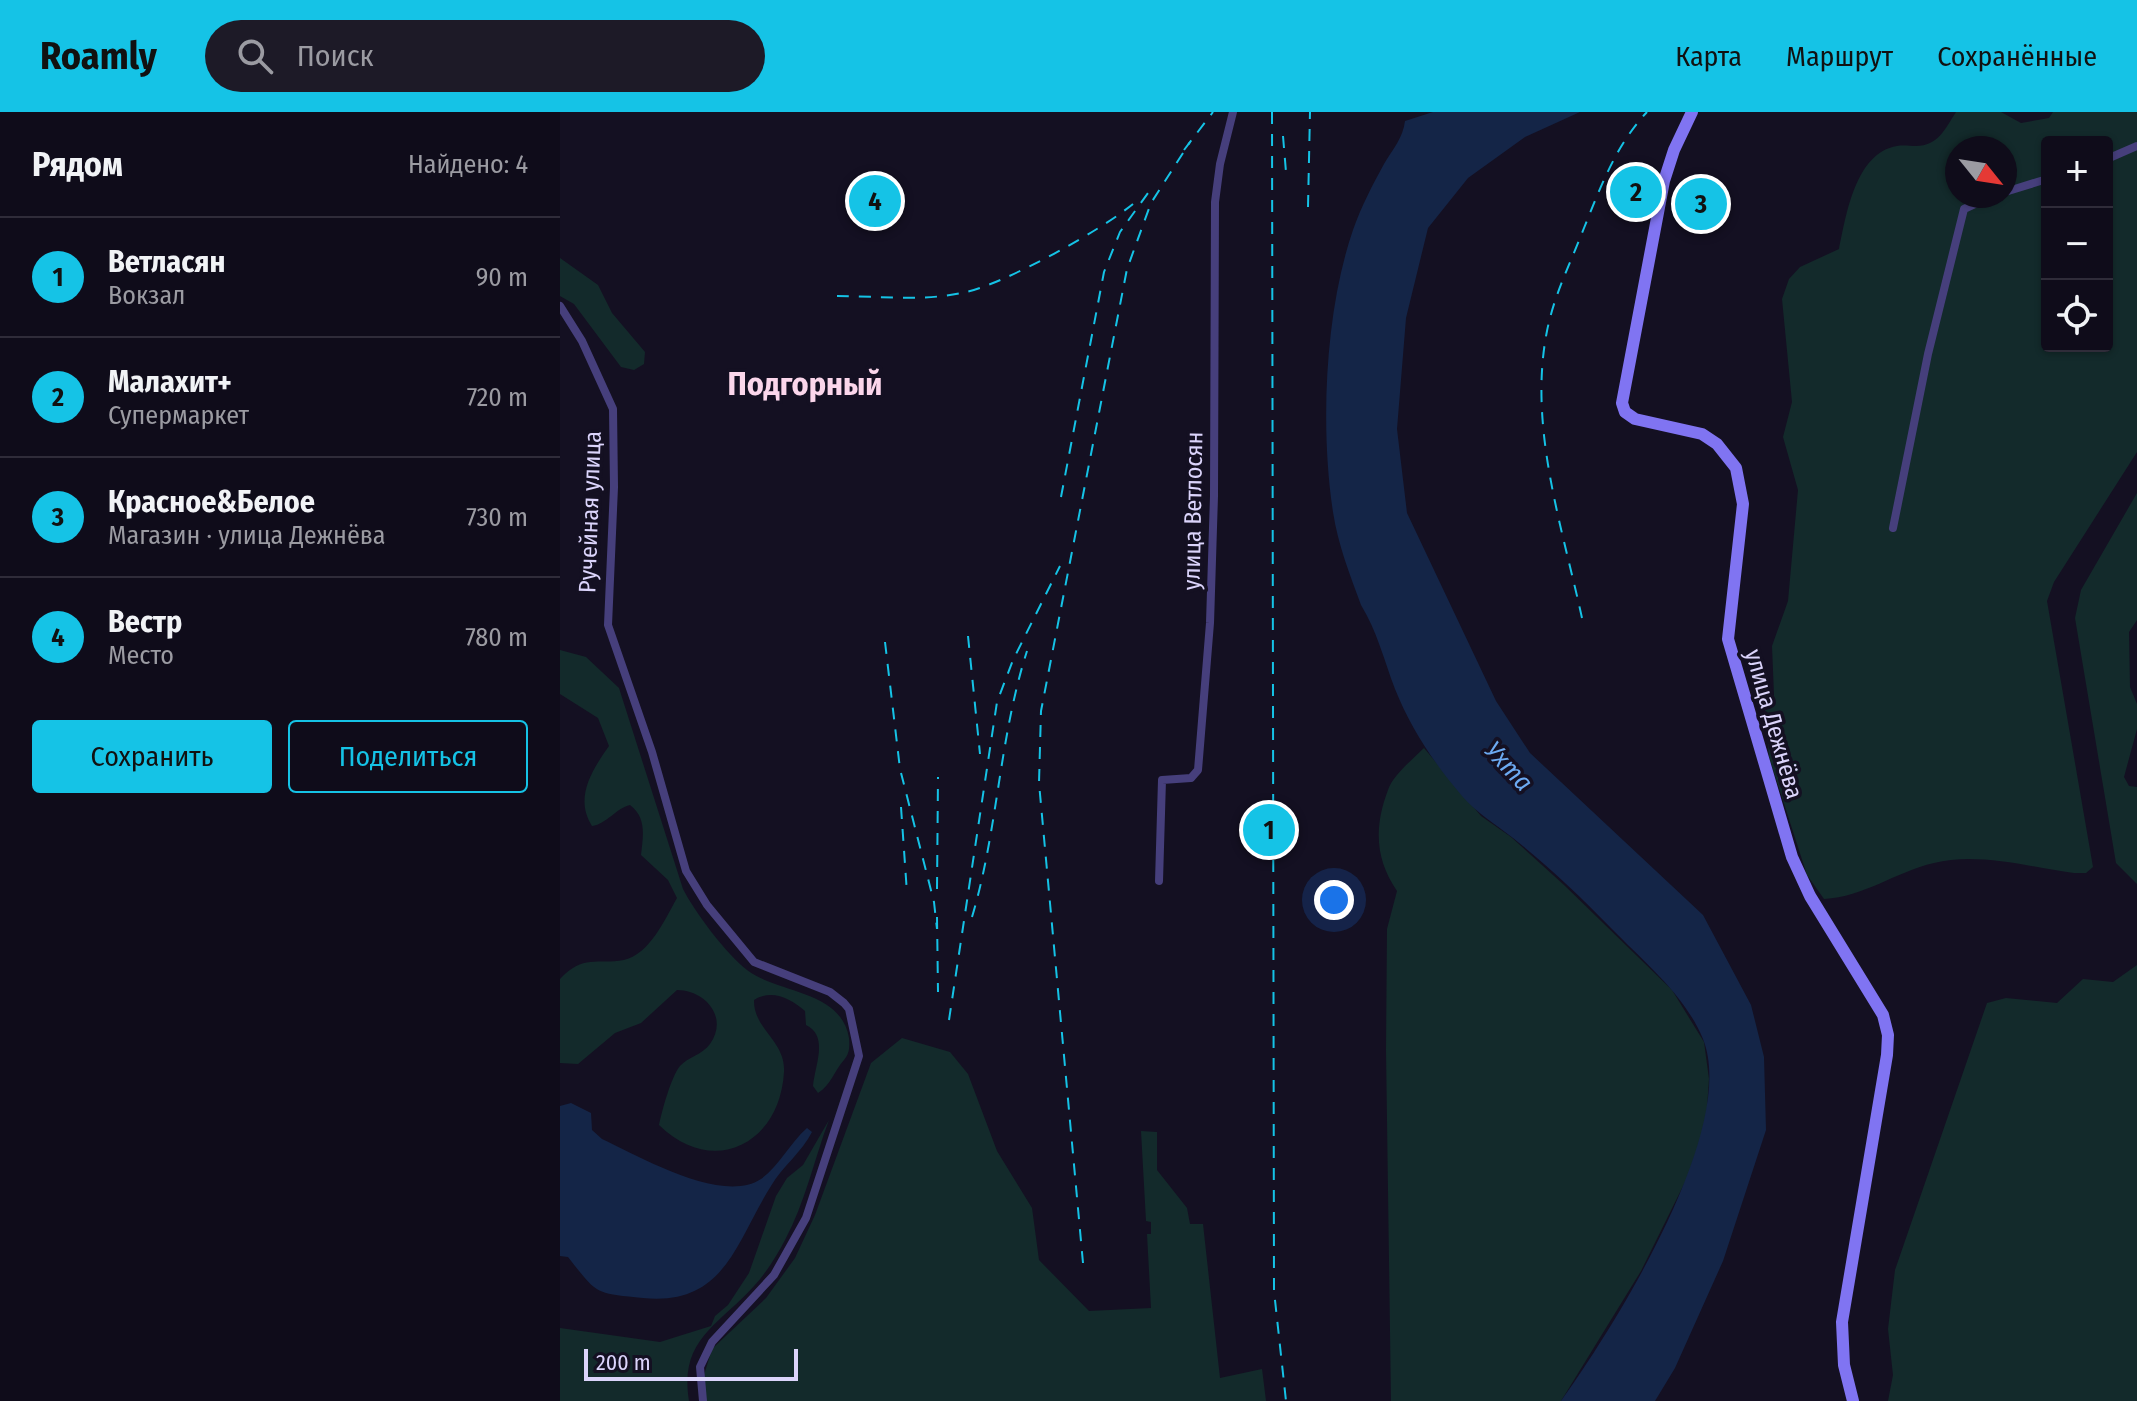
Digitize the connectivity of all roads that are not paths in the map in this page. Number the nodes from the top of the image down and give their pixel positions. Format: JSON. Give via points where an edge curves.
{"nodes":[{"id":1,"x":1233,"y":112,"type":"edge"},
{"id":2,"x":1692,"y":112,"type":"edge"},
{"id":3,"x":2137,"y":146,"type":"edge"},
{"id":4,"x":2113,"y":156,"type":"edge"},
{"id":5,"x":2041,"y":181,"type":"edge"},
{"id":6,"x":2017,"y":188,"type":"edge"},
{"id":7,"x":1966,"y":208,"type":"edge"},
{"id":8,"x":560,"y":306,"type":"edge"},
{"id":9,"x":1893,"y":528,"type":"dead end"},
{"id":10,"x":1159,"y":881,"type":"dead end"},
{"id":11,"x":703,"y":1401,"type":"edge"},
{"id":12,"x":1853,"y":1401,"type":"edge"}],
"edges":[{"from":1,"to":10,"type":"street","name":"улица Ветлосян","via":[[1215,202],[1214,512],[1198,770],[1191,778],[1162,780]]},
{"from":2,"to":12,"type":"street","name":"улица Дежнёва","via":[[1664,181],[1622,403],[1635,419],[1702,434],[1736,468],[1743,504],[1728,639],[1740,686],[1800,877],[1868,985],[1886,1024],[1887,1055],[1842,1322]]},
{"from":3,"to":4,"type":"street"},
{"from":5,"to":6,"type":"street"},
{"from":7,"to":9,"type":"street","via":[[1928,354]]},
{"from":8,"to":11,"type":"street","name":"Ручейная улица","via":[[613,409],[607,605],[611,641],[652,752],[682,859],[700,895],[754,962],[830,992],[844,1003],[859,1056],[806,1218],[774,1275],[712,1342],[700,1367]]}]}
